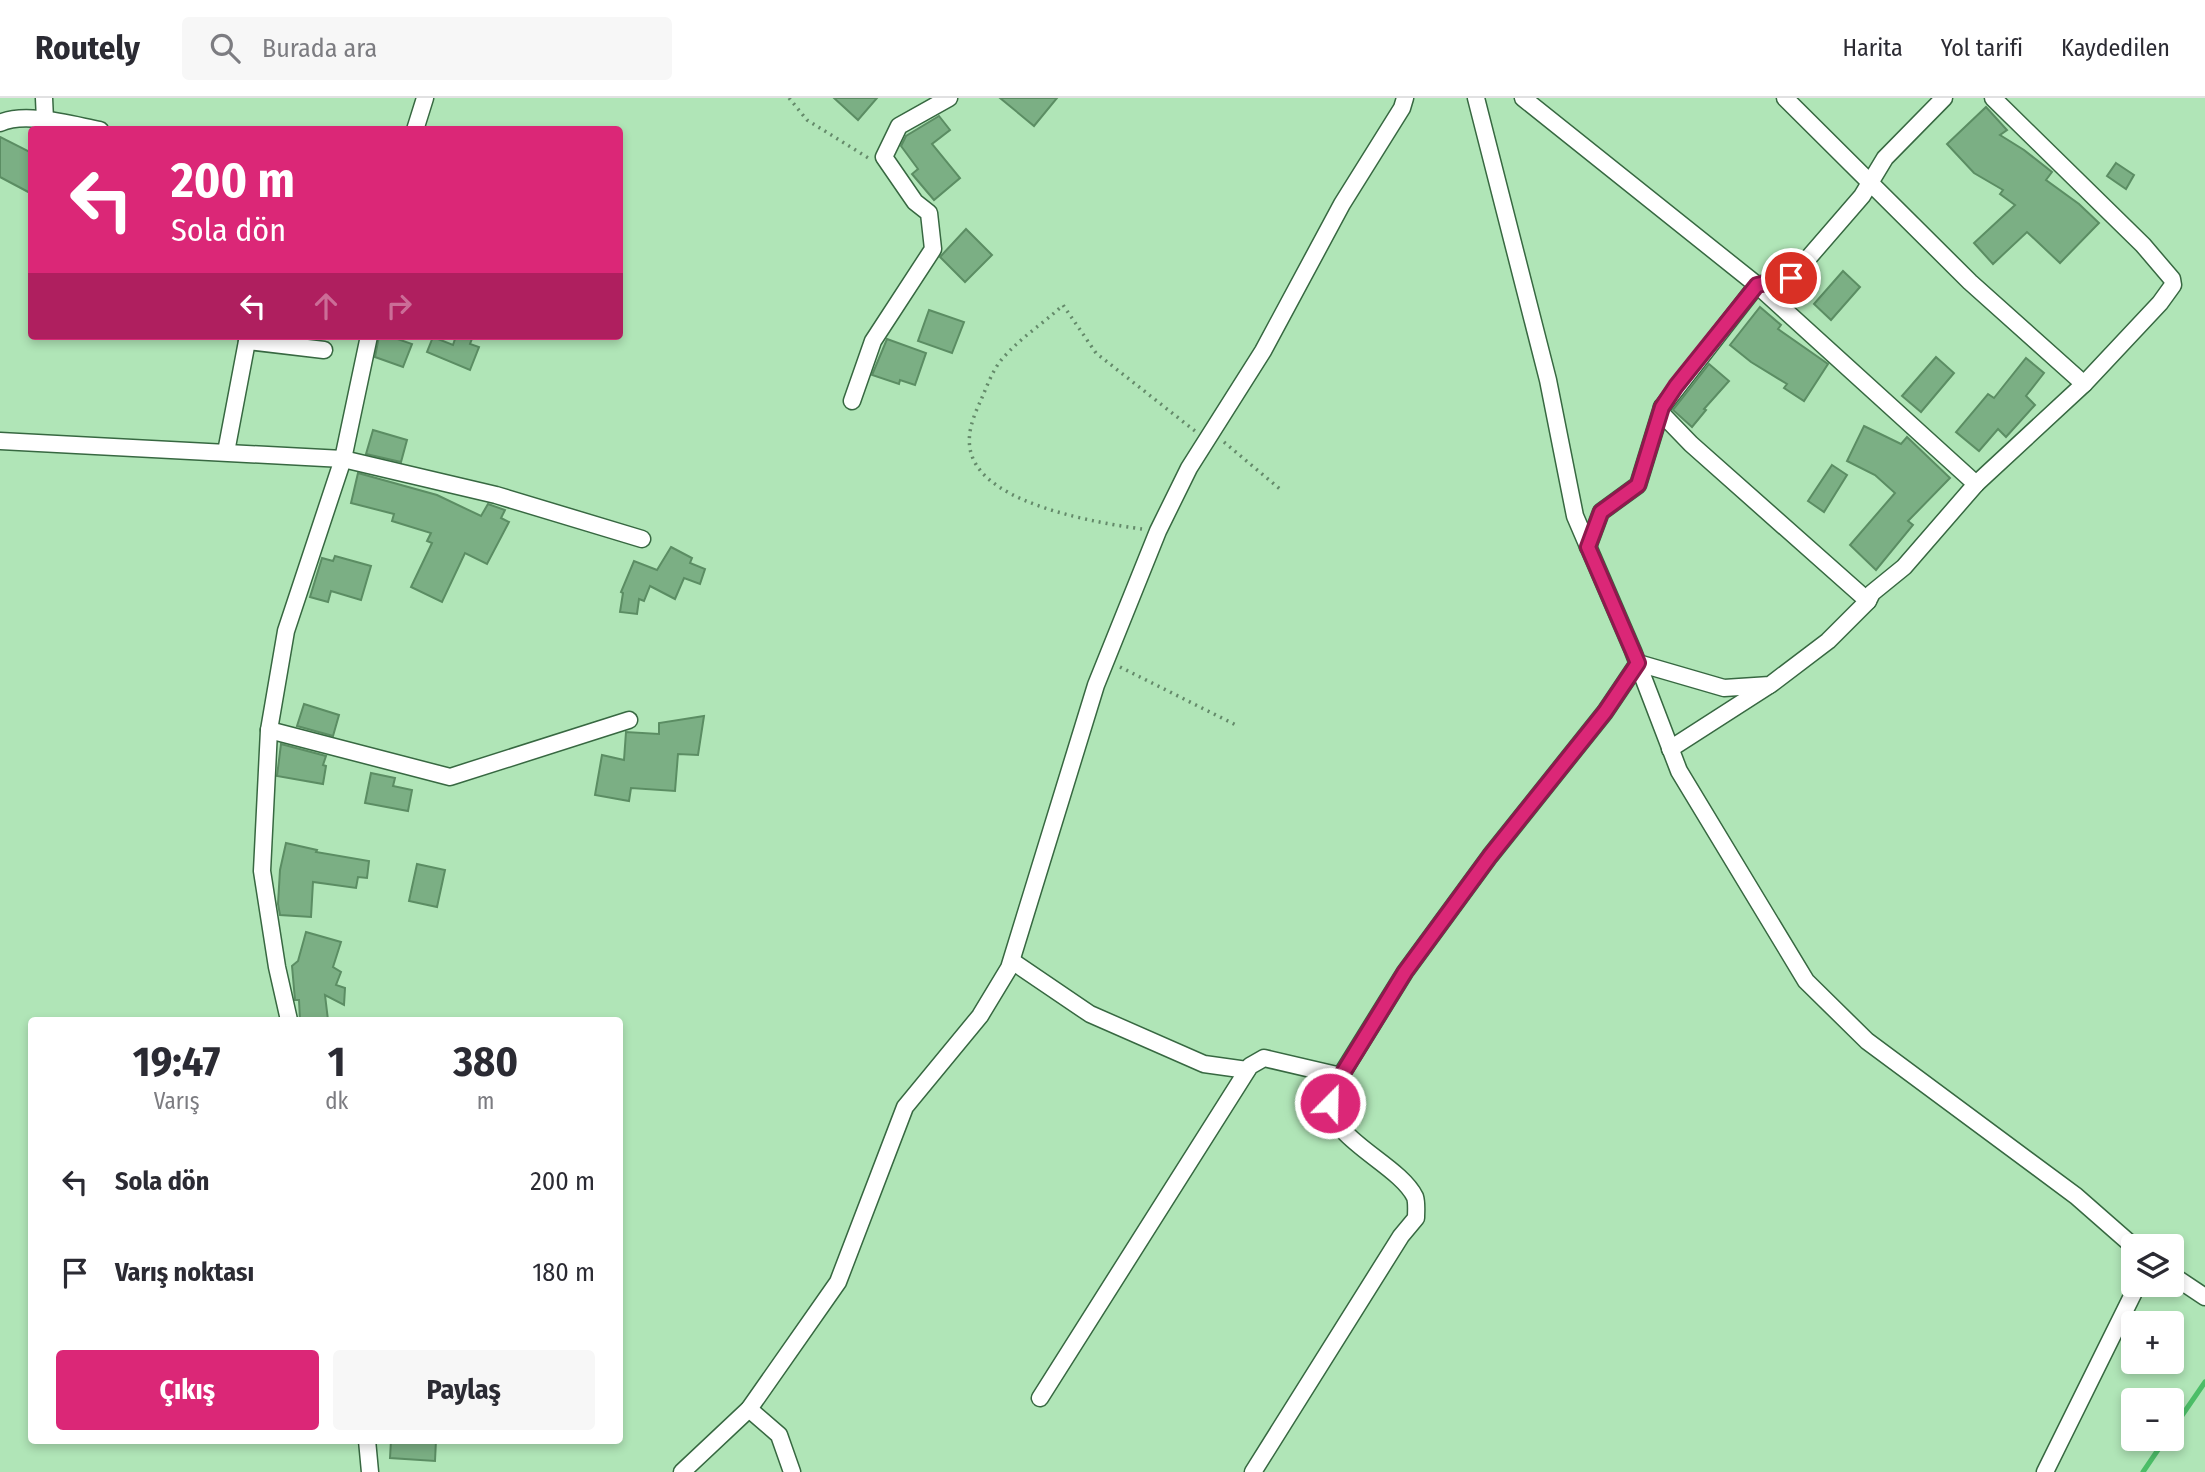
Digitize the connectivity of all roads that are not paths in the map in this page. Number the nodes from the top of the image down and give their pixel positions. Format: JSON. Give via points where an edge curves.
{"nodes":[{"id":1,"x":44,"y":98,"type":"edge"},
{"id":2,"x":425,"y":98,"type":"edge"},
{"id":3,"x":949,"y":98,"type":"edge"},
{"id":4,"x":1419,"y":98,"type":"edge"},
{"id":5,"x":1476,"y":98,"type":"edge"},
{"id":6,"x":1523,"y":98,"type":"edge"},
{"id":7,"x":1785,"y":98,"type":"edge"},
{"id":8,"x":1944,"y":98,"type":"edge"},
{"id":9,"x":1993,"y":98,"type":"edge"},
{"id":10,"x":1404,"y":103,"type":"edge"},
{"id":11,"x":44,"y":120,"type":"junction"},
{"id":12,"x":0,"y":123,"type":"edge"},
{"id":13,"x":78,"y":126,"type":"edge"},
{"id":14,"x":416,"y":126,"type":"edge"},
{"id":15,"x":1870,"y":183,"type":"junction"},
{"id":16,"x":1757,"y":285,"type":"junction"},
{"id":17,"x":248,"y":340,"type":"edge"},
{"id":18,"x":256,"y":340,"type":"edge"},
{"id":19,"x":368,"y":340,"type":"edge"},
{"id":20,"x":324,"y":349,"type":"dead end"},
{"id":21,"x":2084,"y":384,"type":"junction"},
{"id":22,"x":852,"y":401,"type":"dead end"},
{"id":23,"x":1662,"y":407,"type":"junction"},
{"id":24,"x":0,"y":441,"type":"edge"},
{"id":25,"x":226,"y":452,"type":"junction"},
{"id":26,"x":343,"y":459,"type":"junction"},
{"id":27,"x":1976,"y":484,"type":"junction"},
{"id":28,"x":642,"y":539,"type":"dead end"},
{"id":29,"x":1588,"y":547,"type":"junction"},
{"id":30,"x":1868,"y":601,"type":"junction"},
{"id":31,"x":1638,"y":663,"type":"junction"},
{"id":32,"x":1770,"y":685,"type":"junction"},
{"id":33,"x":629,"y":720,"type":"dead end"},
{"id":34,"x":269,"y":730,"type":"junction"},
{"id":35,"x":1670,"y":749,"type":"junction"},
{"id":36,"x":1012,"y":961,"type":"junction"},
{"id":37,"x":288,"y":1017,"type":"edge"},
{"id":38,"x":1247,"y":1070,"type":"junction"},
{"id":39,"x":1340,"y":1076,"type":"junction"},
{"id":40,"x":2121,"y":1235,"type":"edge"},
{"id":41,"x":2184,"y":1283,"type":"edge"},
{"id":42,"x":2132,"y":1297,"type":"edge"},
{"id":43,"x":2205,"y":1297,"type":"edge"},
{"id":44,"x":1040,"y":1398,"type":"dead end"},
{"id":45,"x":749,"y":1409,"type":"junction"},
{"id":46,"x":367,"y":1444,"type":"edge"},
{"id":47,"x":370,"y":1472,"type":"edge"},
{"id":48,"x":682,"y":1472,"type":"edge"},
{"id":49,"x":792,"y":1472,"type":"edge"},
{"id":50,"x":1253,"y":1472,"type":"edge"},
{"id":51,"x":2045,"y":1472,"type":"edge"}],
"edges":[{"from":1,"to":11,"type":"street"},
{"from":2,"to":14,"type":"street"},
{"from":3,"to":22,"type":"street","via":[[899,126],[884,158],[915,202],[929,213],[933,249],[873,341]]},
{"from":4,"to":10,"type":"street"},
{"from":5,"to":29,"type":"street","via":[[1548,380],[1575,516]]},
{"from":6,"to":16,"type":"street"},
{"from":7,"to":15,"type":"street"},
{"from":8,"to":15,"type":"street","via":[[1885,158]]},
{"from":9,"to":21,"type":"street","via":[[2172,279],[2173,285],[2160,303]]},
{"from":10,"to":36,"type":"street","via":[[1342,204],[1262,351],[1189,468],[1158,531],[1096,685]]},
{"from":11,"to":12,"type":"street"},
{"from":11,"to":13,"type":"street"},
{"from":15,"to":16,"type":"street","via":[[1791,278]]},
{"from":15,"to":21,"type":"street","via":[[1970,282]]},
{"from":16,"to":23,"type":"street"},
{"from":16,"to":27,"type":"street"},
{"from":17,"to":25,"type":"street"},
{"from":18,"to":20,"type":"street"},
{"from":19,"to":26,"type":"street"},
{"from":21,"to":27,"type":"street"},
{"from":23,"to":29,"type":"street","via":[[1638,485],[1601,512]]},
{"from":23,"to":30,"type":"street","via":[[1662,414],[1691,444]]},
{"from":24,"to":25,"type":"street"},
{"from":25,"to":26,"type":"street"},
{"from":26,"to":28,"type":"street","via":[[496,495]]},
{"from":26,"to":34,"type":"street","via":[[286,631]]},
{"from":27,"to":30,"type":"street"},
{"from":29,"to":31,"type":"street"},
{"from":30,"to":32,"type":"street","via":[[1828,641]]},
{"from":31,"to":32,"type":"street","via":[[1724,688]]},
{"from":31,"to":35,"type":"street"},
{"from":31,"to":39,"type":"street","via":[[1405,972]]},
{"from":32,"to":35,"type":"street"},
{"from":33,"to":34,"type":"street","via":[[450,777]]},
{"from":34,"to":37,"type":"street","via":[[262,871]]},
{"from":35,"to":40,"type":"street","via":[[1805,981],[1867,1041],[2076,1196]]},
{"from":36,"to":38,"type":"street","via":[[1090,1014],[1204,1064]]},
{"from":36,"to":45,"type":"street","via":[[980,1016],[905,1107],[838,1282]]},
{"from":38,"to":39,"type":"street","via":[[1264,1058]]},
{"from":38,"to":44,"type":"street"},
{"from":39,"to":50,"type":"street","via":[[1330,1103],[1335,1120],[1401,1177],[1416,1199],[1416,1218]]},
{"from":41,"to":43,"type":"street"},
{"from":42,"to":51,"type":"street"},
{"from":45,"to":48,"type":"street"},
{"from":45,"to":49,"type":"street","via":[[779,1435]]},
{"from":46,"to":47,"type":"street"}]}
